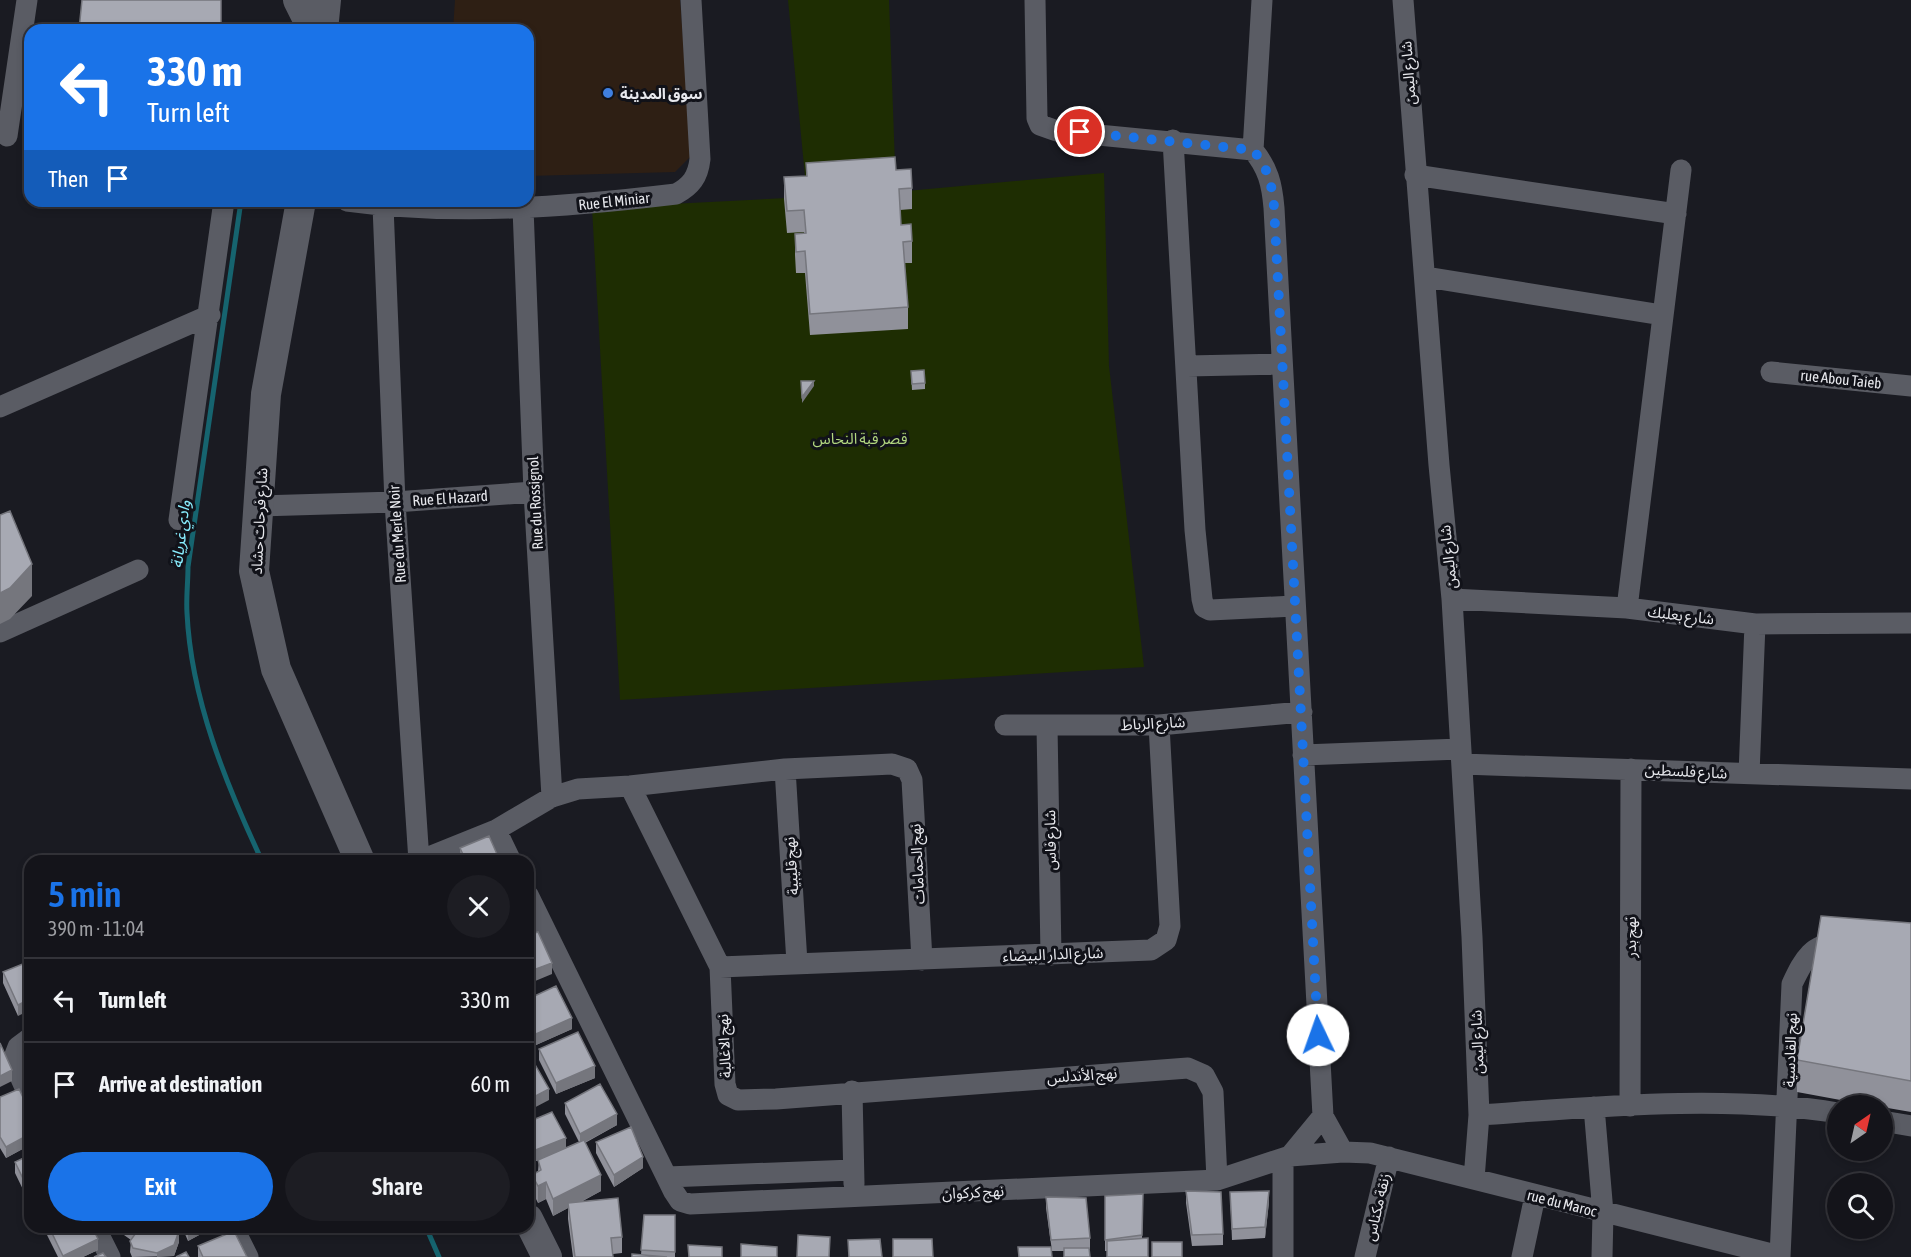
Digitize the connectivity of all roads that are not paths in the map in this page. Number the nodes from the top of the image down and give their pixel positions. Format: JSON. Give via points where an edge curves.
{"nodes":[{"id":1,"x":27,"y":0,"type":"edge"},
{"id":2,"x":298,"y":0,"type":"edge"},
{"id":3,"x":327,"y":0,"type":"edge"},
{"id":4,"x":691,"y":0,"type":"edge"},
{"id":5,"x":1035,"y":0,"type":"edge"},
{"id":6,"x":1262,"y":0,"type":"edge"},
{"id":7,"x":1403,"y":0,"type":"edge"},
{"id":8,"x":310,"y":24,"type":"edge"},
{"id":9,"x":324,"y":24,"type":"edge"},
{"id":10,"x":7,"y":136,"type":"dead end"},
{"id":11,"x":1173,"y":140,"type":"junction"},
{"id":12,"x":1253,"y":150,"type":"junction"},
{"id":13,"x":1681,"y":170,"type":"dead end"},
{"id":14,"x":1415,"y":175,"type":"junction"},
{"id":15,"x":223,"y":207,"type":"edge"},
{"id":16,"x":300,"y":207,"type":"edge"},
{"id":17,"x":383,"y":207,"type":"edge"},
{"id":18,"x":500,"y":207,"type":"edge"},
{"id":19,"x":534,"y":207,"type":"edge"},
{"id":20,"x":534,"y":207,"type":"edge"},
{"id":21,"x":523,"y":208,"type":"junction"},
{"id":22,"x":1676,"y":214,"type":"junction"},
{"id":23,"x":1426,"y":277,"type":"junction"},
{"id":24,"x":1662,"y":315,"type":"junction"},
{"id":25,"x":209,"y":323,"type":"junction"},
{"id":26,"x":1282,"y":364,"type":"junction"},
{"id":27,"x":1187,"y":366,"type":"junction"},
{"id":28,"x":1772,"y":372,"type":"dead end"},
{"id":29,"x":1911,"y":386,"type":"edge"},
{"id":30,"x":0,"y":407,"type":"edge"},
{"id":31,"x":0,"y":423,"type":"edge"},
{"id":32,"x":534,"y":492,"type":"junction"},
{"id":33,"x":395,"y":502,"type":"junction"},
{"id":34,"x":259,"y":506,"type":"junction"},
{"id":35,"x":179,"y":520,"type":"dead end"},
{"id":36,"x":138,"y":570,"type":"dead end"},
{"id":37,"x":1452,"y":599,"type":"junction"},
{"id":38,"x":1294,"y":606,"type":"junction"},
{"id":39,"x":1627,"y":608,"type":"junction"},
{"id":40,"x":1911,"y":623,"type":"edge"},
{"id":41,"x":1755,"y":624,"type":"junction"},
{"id":42,"x":0,"y":632,"type":"edge"},
{"id":43,"x":1302,"y":712,"type":"junction"},
{"id":44,"x":1005,"y":725,"type":"dead end"},
{"id":45,"x":1159,"y":725,"type":"junction"},
{"id":46,"x":1047,"y":726,"type":"junction"},
{"id":47,"x":1303,"y":755,"type":"junction"},
{"id":48,"x":1461,"y":756,"type":"junction"},
{"id":49,"x":785,"y":769,"type":"junction"},
{"id":50,"x":1630,"y":769,"type":"junction"},
{"id":51,"x":1749,"y":774,"type":"junction"},
{"id":52,"x":1911,"y":779,"type":"edge"},
{"id":53,"x":630,"y":786,"type":"junction"},
{"id":54,"x":552,"y":796,"type":"junction"},
{"id":55,"x":496,"y":830,"type":"junction"},
{"id":56,"x":357,"y":855,"type":"edge"},
{"id":57,"x":419,"y":855,"type":"edge"},
{"id":58,"x":434,"y":855,"type":"edge"},
{"id":59,"x":508,"y":855,"type":"edge"},
{"id":60,"x":534,"y":907,"type":"edge"},
{"id":61,"x":1867,"y":946,"type":"edge"},
{"id":62,"x":1051,"y":955,"type":"junction"},
{"id":63,"x":922,"y":960,"type":"junction"},
{"id":64,"x":797,"y":963,"type":"junction"},
{"id":65,"x":720,"y":968,"type":"junction"},
{"id":66,"x":24,"y":1042,"type":"edge"},
{"id":67,"x":24,"y":1086,"type":"edge"},
{"id":68,"x":852,"y":1091,"type":"junction"},
{"id":69,"x":1788,"y":1105,"type":"junction"},
{"id":70,"x":1630,"y":1106,"type":"junction"},
{"id":71,"x":1594,"y":1107,"type":"junction"},
{"id":72,"x":1827,"y":1111,"type":"edge"},
{"id":73,"x":1479,"y":1115,"type":"junction"},
{"id":74,"x":1323,"y":1116,"type":"junction"},
{"id":75,"x":1893,"y":1123,"type":"edge"},
{"id":76,"x":1911,"y":1126,"type":"edge"},
{"id":77,"x":1343,"y":1152,"type":"junction"},
{"id":78,"x":1389,"y":1157,"type":"junction"},
{"id":79,"x":1287,"y":1158,"type":"junction"},
{"id":80,"x":853,"y":1170,"type":"junction"},
{"id":81,"x":666,"y":1177,"type":"junction"},
{"id":82,"x":1474,"y":1179,"type":"junction"},
{"id":83,"x":1217,"y":1180,"type":"junction"},
{"id":84,"x":1535,"y":1197,"type":"junction"},
{"id":85,"x":854,"y":1198,"type":"junction"},
{"id":86,"x":1603,"y":1213,"type":"junction"},
{"id":87,"x":534,"y":1231,"type":"edge"},
{"id":88,"x":98,"y":1233,"type":"edge"},
{"id":89,"x":235,"y":1233,"type":"edge"},
{"id":90,"x":110,"y":1257,"type":"edge"},
{"id":91,"x":248,"y":1257,"type":"edge"},
{"id":92,"x":547,"y":1257,"type":"edge"},
{"id":93,"x":1283,"y":1257,"type":"edge"},
{"id":94,"x":1365,"y":1257,"type":"edge"},
{"id":95,"x":1522,"y":1257,"type":"edge"},
{"id":96,"x":1602,"y":1257,"type":"edge"},
{"id":97,"x":1780,"y":1257,"type":"edge"}],
"edges":[{"from":1,"to":10,"type":"street"},
{"from":2,"to":8,"type":"street"},
{"from":3,"to":9,"type":"street"},
{"from":4,"to":20,"type":"street","name":"Rue El Miniar","via":[[700,159],[690,185],[676,194]]},
{"from":5,"to":11,"type":"street","via":[[1040,125],[1057,130]]},
{"from":6,"to":12,"type":"street"},
{"from":7,"to":14,"type":"street","name":"شارع اليمن"},
{"from":11,"to":12,"type":"street"},
{"from":11,"to":27,"type":"street"},
{"from":12,"to":26,"type":"street","via":[[1266,168],[1272,191]]},
{"from":13,"to":22,"type":"street"},
{"from":14,"to":22,"type":"street"},
{"from":14,"to":23,"type":"street","name":"شارع اليمن"},
{"from":15,"to":25,"type":"street"},
{"from":16,"to":34,"type":"street","name":"شارع فرحات حشاد","via":[[266,394]]},
{"from":17,"to":33,"type":"street","name":"Rue du Merle Noir"},
{"from":18,"to":21,"type":"street","name":"Rue El Miniar"},
{"from":19,"to":21,"type":"street","name":"Rue El Miniar"},
{"from":21,"to":32,"type":"street","name":"Rue du Rossignol"},
{"from":22,"to":24,"type":"street"},
{"from":23,"to":24,"type":"street"},
{"from":23,"to":37,"type":"street","name":"شارع اليمن"},
{"from":24,"to":39,"type":"street"},
{"from":25,"to":30,"type":"street"},
{"from":25,"to":31,"type":"street"},
{"from":25,"to":35,"type":"street"},
{"from":26,"to":27,"type":"street"},
{"from":26,"to":38,"type":"street"},
{"from":27,"to":38,"type":"street","via":[[1204,607],[1247,610]]},
{"from":28,"to":29,"type":"street","name":"rue Abou Taieb"},
{"from":32,"to":33,"type":"street","name":"Rue El Hazard"},
{"from":32,"to":54,"type":"street","name":"Rue du Rossignol"},
{"from":33,"to":34,"type":"street","name":"Rue El Hazard"},
{"from":33,"to":57,"type":"street","name":"Rue du Merle Noir"},
{"from":34,"to":56,"type":"street","name":"شارع فرحات حشاد","via":[[254,571],[276,669]]},
{"from":36,"to":42,"type":"street"},
{"from":37,"to":39,"type":"street","name":"شارع بعلبك"},
{"from":37,"to":48,"type":"street","name":"شارع اليمن"},
{"from":38,"to":43,"type":"street"},
{"from":39,"to":41,"type":"street","name":"شارع بعلبك"},
{"from":40,"to":41,"type":"street","name":"شارع بعلبك"},
{"from":41,"to":51,"type":"street"},
{"from":43,"to":45,"type":"street","name":"شارع الرباط"},
{"from":43,"to":47,"type":"street"},
{"from":44,"to":46,"type":"street","name":"شارع الرباط"},
{"from":45,"to":46,"type":"street","name":"شارع الرباط"},
{"from":45,"to":62,"type":"street","name":"شارع الدار البيضاء","via":[[1170,926],[1166,940],[1151,950]]},
{"from":46,"to":62,"type":"street","name":"شارع فاس"},
{"from":47,"to":48,"type":"street","name":"شارع فلسطين"},
{"from":47,"to":74,"type":"street"},
{"from":48,"to":50,"type":"street","name":"شارع فلسطين"},
{"from":48,"to":73,"type":"street","name":"شارع اليمن"},
{"from":49,"to":53,"type":"street"},
{"from":49,"to":63,"type":"street","name":"نهج الحمامات","via":[[892,764],[908,769],[912,780]]},
{"from":49,"to":64,"type":"street","name":"نهج قليبية"},
{"from":50,"to":51,"type":"street","name":"شارع فلسطين"},
{"from":50,"to":70,"type":"street","name":"نهج بدر"},
{"from":51,"to":52,"type":"street","name":"شارع فلسطين"},
{"from":53,"to":54,"type":"street","via":[[578,789]]},
{"from":53,"to":65,"type":"street","name":"نهج الاغالبة"},
{"from":54,"to":55,"type":"street"},
{"from":55,"to":58,"type":"street"},
{"from":55,"to":59,"type":"street"},
{"from":60,"to":81,"type":"street","name":"نهج كركوان"},
{"from":61,"to":69,"type":"street","name":"نهج القادسية","via":[[1819,945],[1806,956],[1792,984]]},
{"from":62,"to":63,"type":"street","name":"شارع الدار البيضاء"},
{"from":63,"to":64,"type":"street","name":"شارع الدار البيضاء"},
{"from":64,"to":65,"type":"street","name":"شارع الدار البيضاء"},
{"from":65,"to":68,"type":"street","name":"نهج الاغالبة","via":[[728,1095],[738,1100],[776,1099]]},
{"from":66,"to":67,"type":"street","via":[[13,1060]]},
{"from":68,"to":80,"type":"street"},
{"from":68,"to":83,"type":"street","name":"نهج الأندلس","via":[[1188,1068],[1204,1075],[1213,1092]]},
{"from":69,"to":70,"type":"street"},
{"from":69,"to":72,"type":"street"},
{"from":69,"to":97,"type":"street","name":"نهج القادسية"},
{"from":70,"to":71,"type":"street"},
{"from":71,"to":73,"type":"street"},
{"from":71,"to":86,"type":"street"},
{"from":73,"to":82,"type":"street","name":"شارع اليمن"},
{"from":74,"to":77,"type":"street"},
{"from":74,"to":79,"type":"street"},
{"from":75,"to":76,"type":"street"},
{"from":77,"to":78,"type":"street","name":"rue du Maroc"},
{"from":77,"to":79,"type":"street","name":"rue du Maroc"},
{"from":78,"to":82,"type":"street","name":"rue du Maroc"},
{"from":78,"to":94,"type":"street","name":"زنقة مكناس"},
{"from":79,"to":83,"type":"street","name":"نهج كركوان"},
{"from":79,"to":93,"type":"street"},
{"from":80,"to":81,"type":"street"},
{"from":80,"to":85,"type":"street"},
{"from":81,"to":85,"type":"street","name":"نهج كركوان","via":[[680,1201],[690,1204]]},
{"from":82,"to":84,"type":"street","name":"rue du Maroc"},
{"from":83,"to":85,"type":"street","name":"نهج كركوان"},
{"from":84,"to":86,"type":"street","name":"rue du Maroc"},
{"from":84,"to":95,"type":"street"},
{"from":86,"to":96,"type":"street"},
{"from":86,"to":97,"type":"street","name":"rue du Maroc"},
{"from":87,"to":92,"type":"street"},
{"from":88,"to":90,"type":"street"},
{"from":89,"to":91,"type":"street"}]}
